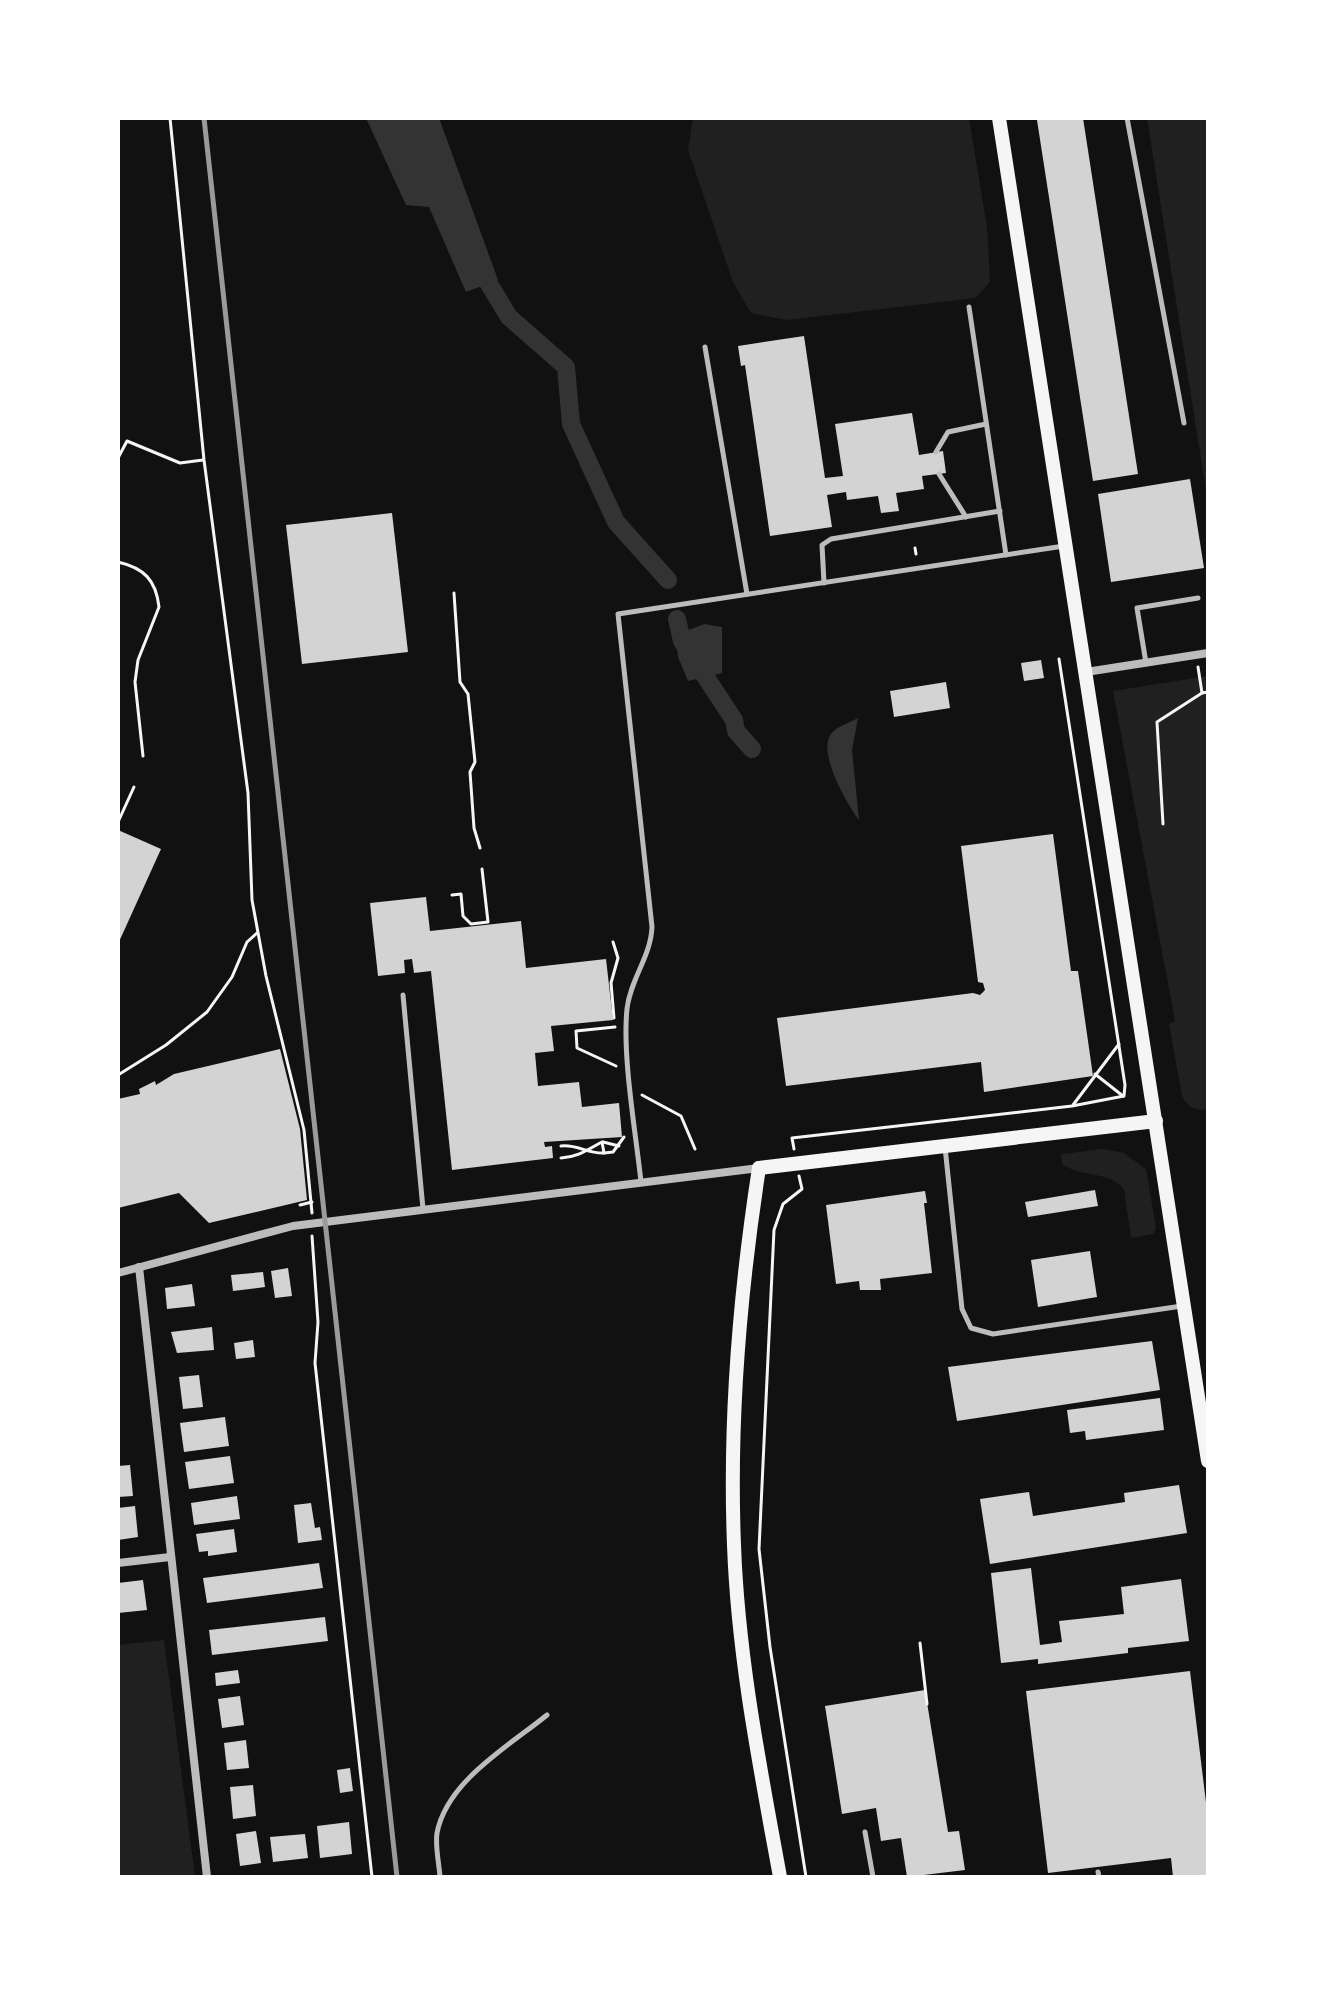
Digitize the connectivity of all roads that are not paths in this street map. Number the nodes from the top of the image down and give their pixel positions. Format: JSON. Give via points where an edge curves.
{"nodes":[{"id":1,"x":999,"y":118,"type":"edge"},
{"id":2,"x":1127,"y":118,"type":"edge"},
{"id":3,"x":969,"y":307,"type":"dead end"},
{"id":4,"x":705,"y":347,"type":"dead end"},
{"id":5,"x":1184,"y":423,"type":"dead end"},
{"id":6,"x":986,"y":424,"type":"junction"},
{"id":7,"x":936,"y":452,"type":"dead end"},
{"id":8,"x":939,"y":474,"type":"dead end"},
{"id":9,"x":1000,"y":511,"type":"junction"},
{"id":10,"x":966,"y":517,"type":"junction"},
{"id":11,"x":1065,"y":546,"type":"junction"},
{"id":12,"x":1006,"y":555,"type":"junction"},
{"id":13,"x":824,"y":583,"type":"junction"},
{"id":14,"x":747,"y":594,"type":"junction"},
{"id":15,"x":1198,"y":598,"type":"dead end"},
{"id":16,"x":1208,"y":653,"type":"edge"},
{"id":17,"x":1146,"y":663,"type":"junction"},
{"id":18,"x":1086,"y":672,"type":"junction"},
{"id":19,"x":403,"y":995,"type":"dead end"},
{"id":20,"x":1156,"y":1121,"type":"junction"},
{"id":21,"x":945,"y":1146,"type":"junction"},
{"id":22,"x":759,"y":1168,"type":"junction"},
{"id":23,"x":641,"y":1182,"type":"junction"},
{"id":24,"x":423,"y":1209,"type":"junction"},
{"id":25,"x":139,"y":1267,"type":"junction"},
{"id":26,"x":118,"y":1273,"type":"edge"},
{"id":27,"x":1184,"y":1305,"type":"junction"},
{"id":28,"x":1208,"y":1461,"type":"edge"},
{"id":29,"x":170,"y":1557,"type":"junction"},
{"id":30,"x":118,"y":1563,"type":"edge"},
{"id":31,"x":547,"y":1715,"type":"dead end"},
{"id":32,"x":865,"y":1832,"type":"dead end"},
{"id":33,"x":207,"y":1877,"type":"edge"},
{"id":34,"x":440,"y":1877,"type":"edge"},
{"id":35,"x":780,"y":1877,"type":"edge"},
{"id":36,"x":873,"y":1877,"type":"edge"}],
"edges":[{"from":1,"to":11,"type":"main road"},
{"from":2,"to":5,"type":"lane"},
{"from":3,"to":6,"type":"lane"},
{"from":4,"to":14,"type":"lane"},
{"from":6,"to":7,"type":"lane","via":[[948,432]]},
{"from":6,"to":9,"type":"lane"},
{"from":8,"to":10,"type":"lane"},
{"from":9,"to":10,"type":"lane"},
{"from":9,"to":12,"type":"lane"},
{"from":10,"to":13,"type":"lane","via":[[831,539],[822,545],[820,557]]},
{"from":11,"to":12,"type":"lane"},
{"from":11,"to":18,"type":"main road"},
{"from":12,"to":13,"type":"lane"},
{"from":13,"to":14,"type":"lane"},
{"from":14,"to":23,"type":"lane","via":[[618,614],[652,927],[627,1011]]},
{"from":15,"to":17,"type":"lane","via":[[1137,608]]},
{"from":16,"to":17,"type":"street"},
{"from":17,"to":18,"type":"street"},
{"from":18,"to":20,"type":"main road"},
{"from":19,"to":24,"type":"lane"},
{"from":20,"to":21,"type":"main road"},
{"from":20,"to":27,"type":"main road"},
{"from":21,"to":22,"type":"main road"},
{"from":21,"to":27,"type":"lane","via":[[962,1309],[971,1328],[993,1334]]},
{"from":22,"to":23,"type":"street"},
{"from":22,"to":35,"type":"main road","via":[[744,1282],[734,1545],[748,1690]]},
{"from":23,"to":24,"type":"street"},
{"from":24,"to":25,"type":"street","via":[[293,1226]]},
{"from":25,"to":26,"type":"street"},
{"from":25,"to":29,"type":"street"},
{"from":27,"to":28,"type":"main road"},
{"from":29,"to":30,"type":"street"},
{"from":29,"to":33,"type":"street"},
{"from":31,"to":34,"type":"lane","via":[[469,1779],[444,1813],[437,1835]]},
{"from":32,"to":36,"type":"lane"}]}
